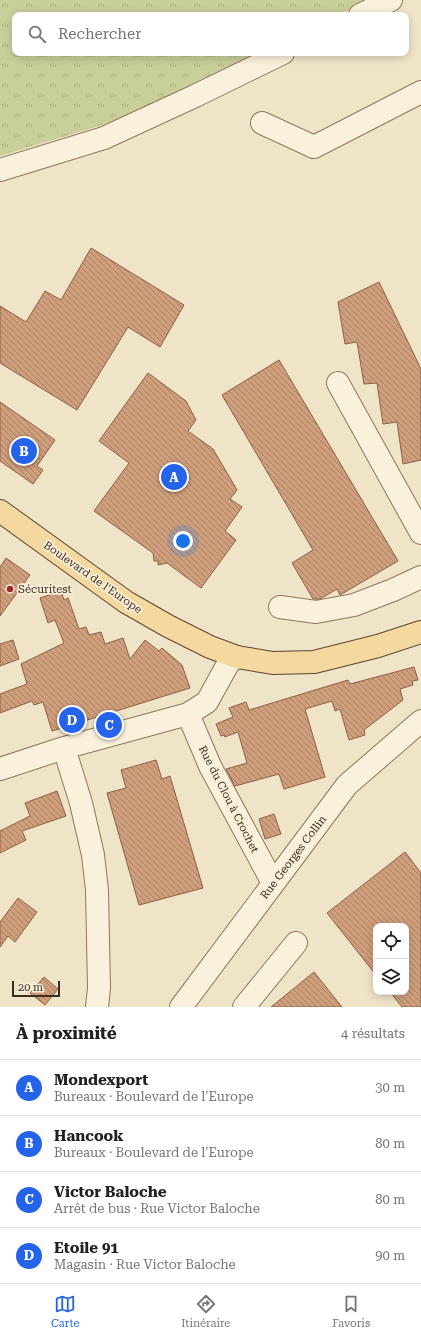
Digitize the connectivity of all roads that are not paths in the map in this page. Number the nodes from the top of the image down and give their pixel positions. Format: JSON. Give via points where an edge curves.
{"nodes":[{"id":1,"x":391,"y":0,"type":"edge"},
{"id":2,"x":366,"y":12,"type":"edge"},
{"id":3,"x":277,"y":56,"type":"edge"},
{"id":4,"x":421,"y":92,"type":"edge"},
{"id":5,"x":262,"y":123,"type":"dead end"},
{"id":6,"x":0,"y":170,"type":"edge"},
{"id":7,"x":338,"y":383,"type":"dead end"},
{"id":8,"x":0,"y":511,"type":"edge"},
{"id":9,"x":421,"y":533,"type":"edge"},
{"id":10,"x":421,"y":578,"type":"edge"},
{"id":11,"x":280,"y":606,"type":"dead end"},
{"id":12,"x":421,"y":632,"type":"edge"},
{"id":13,"x":237,"y":657,"type":"junction"},
{"id":14,"x":188,"y":714,"type":"junction"},
{"id":15,"x":421,"y":721,"type":"edge"},
{"id":16,"x":64,"y":748,"type":"junction"},
{"id":17,"x":0,"y":769,"type":"edge"},
{"id":18,"x":273,"y":883,"type":"junction"},
{"id":19,"x":296,"y":943,"type":"dead end"},
{"id":20,"x":97,"y":1007,"type":"edge"},
{"id":21,"x":181,"y":1007,"type":"edge"},
{"id":22,"x":244,"y":1007,"type":"edge"}],
"edges":[{"from":1,"to":2,"type":"street"},
{"from":3,"to":6,"type":"street","via":[[104,138]]},
{"from":4,"to":5,"type":"street","via":[[314,147]]},
{"from":7,"to":9,"type":"street"},
{"from":8,"to":13,"type":"main road","name":"Boulevard de l'Europe","via":[[126,602],[168,626]]},
{"from":10,"to":11,"type":"street","via":[[354,604],[316,612]]},
{"from":12,"to":13,"type":"main road","name":"Boulevard de l'Europe","via":[[314,662],[273,663]]},
{"from":13,"to":14,"type":"street","via":[[229,662],[207,702]]},
{"from":14,"to":16,"type":"street"},
{"from":14,"to":18,"type":"street","name":"Rue du Clou à Crochet","via":[[210,766]]},
{"from":15,"to":18,"type":"street","name":"Rue Georges Collin","via":[[347,785]]},
{"from":16,"to":17,"type":"street"},
{"from":16,"to":20,"type":"street","via":[[81,803],[93,855],[97,890]]},
{"from":18,"to":21,"type":"street","name":"Rue Georges Collin"},
{"from":19,"to":22,"type":"street"}]}
